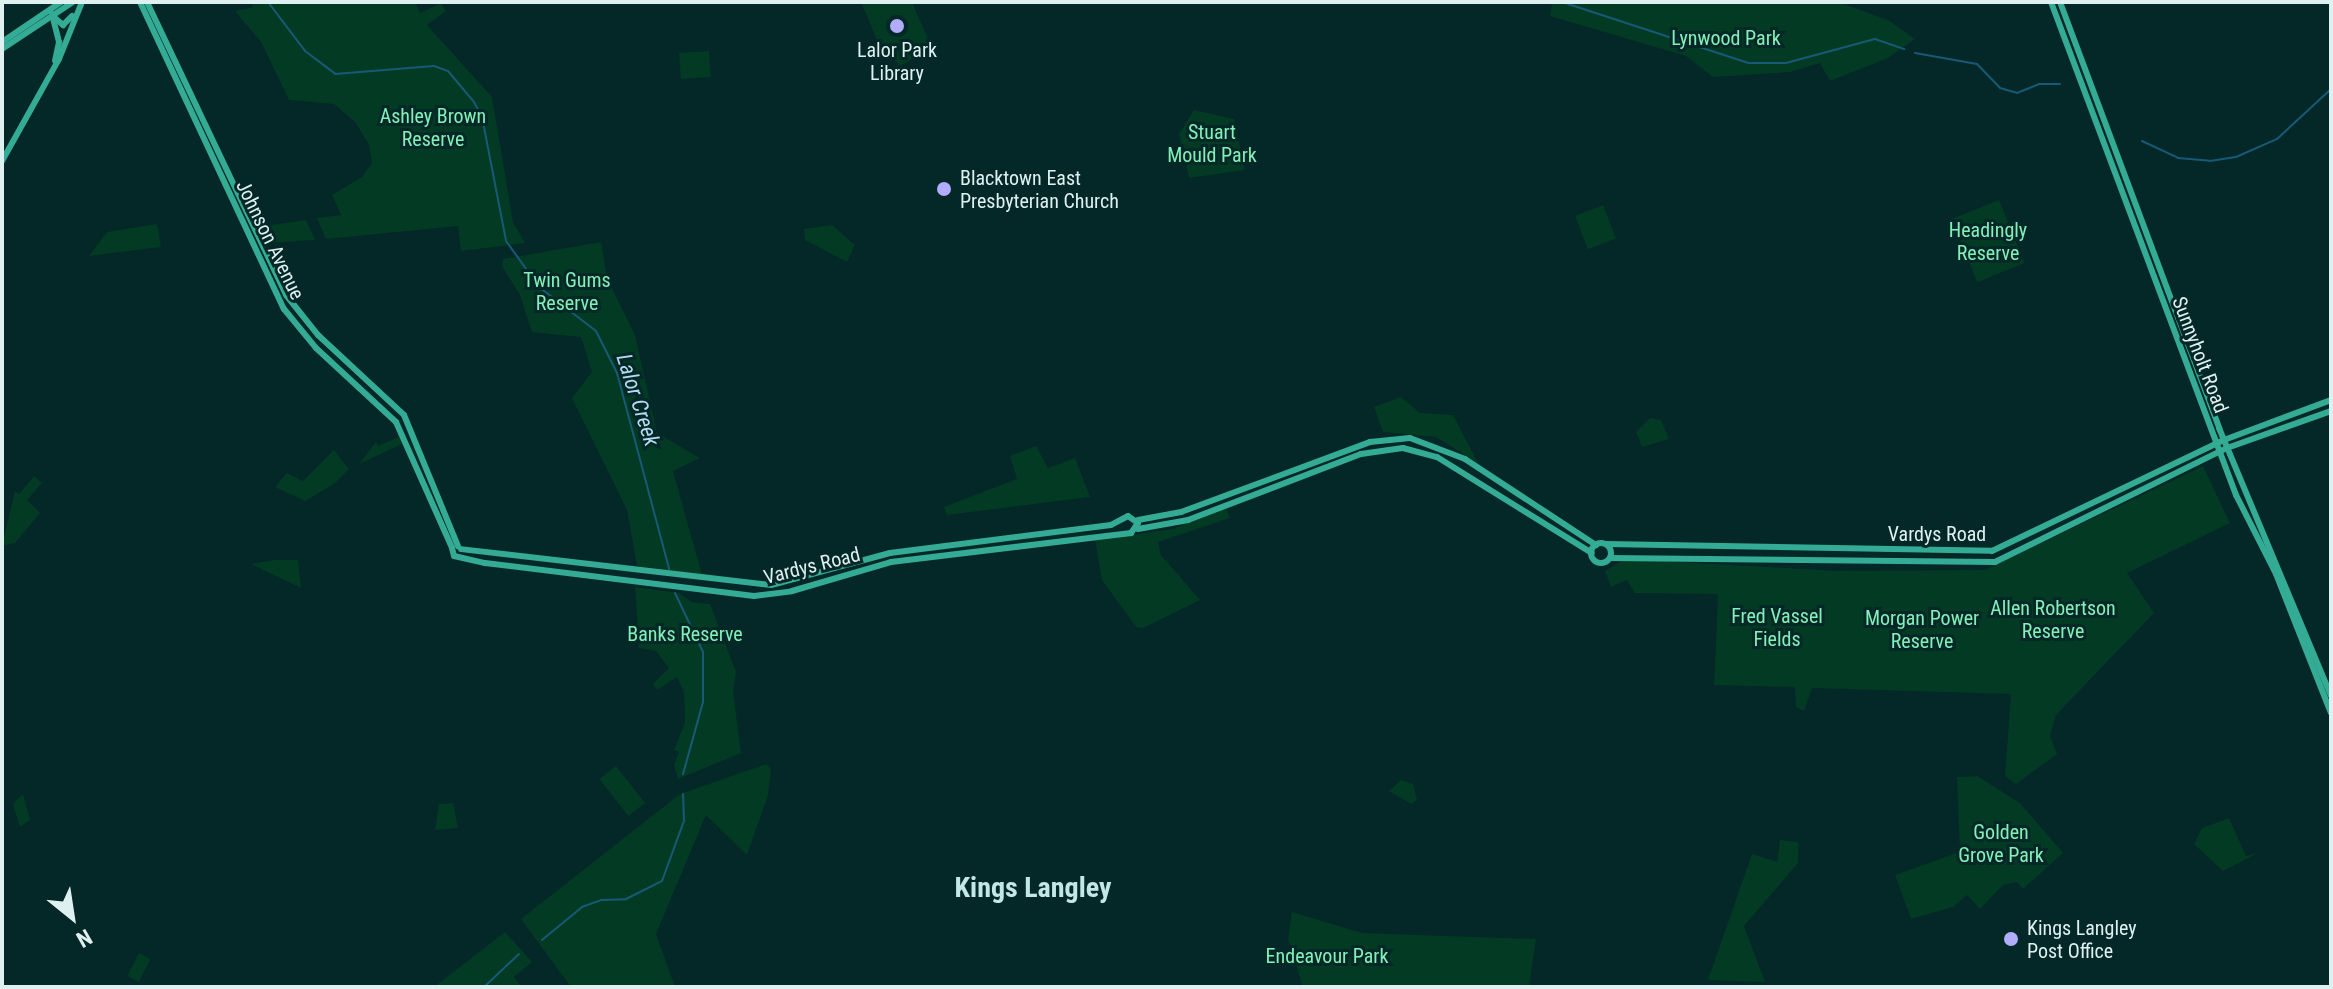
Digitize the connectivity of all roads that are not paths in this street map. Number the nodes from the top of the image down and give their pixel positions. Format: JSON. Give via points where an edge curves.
{"nodes":[{"id":1,"x":61,"y":2,"type":"edge"},
{"id":2,"x":140,"y":2,"type":"edge"},
{"id":3,"x":147,"y":2,"type":"edge"},
{"id":4,"x":2051,"y":2,"type":"edge"},
{"id":5,"x":2060,"y":2,"type":"edge"},
{"id":6,"x":78,"y":4,"type":"edge"},
{"id":7,"x":52,"y":13,"type":"junction"},
{"id":8,"x":2,"y":42,"type":"edge"},
{"id":9,"x":2,"y":49,"type":"edge"},
{"id":10,"x":53,"y":69,"type":"junction"},
{"id":11,"x":2,"y":161,"type":"edge"},
{"id":12,"x":2331,"y":400,"type":"edge"},
{"id":13,"x":2331,"y":411,"type":"edge"},
{"id":14,"x":2220,"y":441,"type":"junction"},
{"id":15,"x":2224,"y":449,"type":"junction"},
{"id":16,"x":1138,"y":520,"type":"junction"},
{"id":17,"x":1122,"y":522,"type":"junction"},
{"id":18,"x":1136,"y":530,"type":"junction"},
{"id":19,"x":1125,"y":531,"type":"junction"},
{"id":20,"x":1606,"y":544,"type":"junction"},
{"id":21,"x":1596,"y":545,"type":"junction"},
{"id":22,"x":458,"y":550,"type":"junction"},
{"id":23,"x":1592,"y":553,"type":"junction"},
{"id":24,"x":1610,"y":558,"type":"junction"},
{"id":25,"x":640,"y":571,"type":"junction"},
{"id":26,"x":664,"y":586,"type":"junction"},
{"id":27,"x":2331,"y":696,"type":"edge"},
{"id":28,"x":2331,"y":713,"type":"edge"}],
"edges":[{"from":1,"to":7,"type":"main road"},
{"from":2,"to":22,"type":"main road","name":"Johnson Avenue","via":[[284,309],[330,362],[396,422]]},
{"from":3,"to":22,"type":"main road","name":"Johnson Avenue","via":[[286,295],[318,335],[404,415]]},
{"from":4,"to":14,"type":"main road","name":"Sunnyholt Road"},
{"from":5,"to":14,"type":"main road","name":"Sunnyholt Road"},
{"from":6,"to":7,"type":"main road"},
{"from":6,"to":7,"type":"main road","via":[[65,25]]},
{"from":6,"to":10,"type":"main road"},
{"from":7,"to":8,"type":"main road"},
{"from":7,"to":9,"type":"main road"},
{"from":7,"to":10,"type":"main road","via":[[59,42]]},
{"from":10,"to":11,"type":"main road"},
{"from":12,"to":14,"type":"main road","name":"Vardys Road"},
{"from":13,"to":15,"type":"main road","name":"Vardys Road"},
{"from":14,"to":15,"type":"main road","name":"Sunnyholt Road"},
{"from":14,"to":20,"type":"main road","name":"Vardys Road","via":[[1992,551]]},
{"from":15,"to":24,"type":"main road","name":"Vardys Road","via":[[1995,562]]},
{"from":15,"to":27,"type":"main road","name":"Sunnyholt Road"},
{"from":15,"to":28,"type":"main road","name":"Sunnyholt Road"},
{"from":16,"to":17,"type":"main road","via":[[1128,516]]},
{"from":16,"to":18,"type":"main road"},
{"from":16,"to":21,"type":"main road","via":[[1181,512],[1370,442],[1410,438],[1465,459]]},
{"from":17,"to":19,"type":"main road"},
{"from":17,"to":25,"type":"main road","name":"Vardys Road","via":[[890,553],[771,585]]},
{"from":18,"to":19,"type":"main road"},
{"from":18,"to":23,"type":"main road","via":[[1188,520],[1361,454],[1403,448],[1437,457]]},
{"from":19,"to":26,"type":"main road","name":"Vardys Road","via":[[891,562],[772,595]]},
{"from":20,"to":21,"type":"main road","name":"Vardys Road"},
{"from":20,"to":24,"type":"main road"},
{"from":21,"to":23,"type":"main road"},
{"from":22,"to":25,"type":"main road","name":"Vardys Road"},
{"from":22,"to":26,"type":"main road","name":"Vardys Road"},
{"from":23,"to":24,"type":"main road","name":"Vardys Road","via":[[1601,563]]},
{"from":25,"to":26,"type":"main road","via":[[668,579]]}]}
